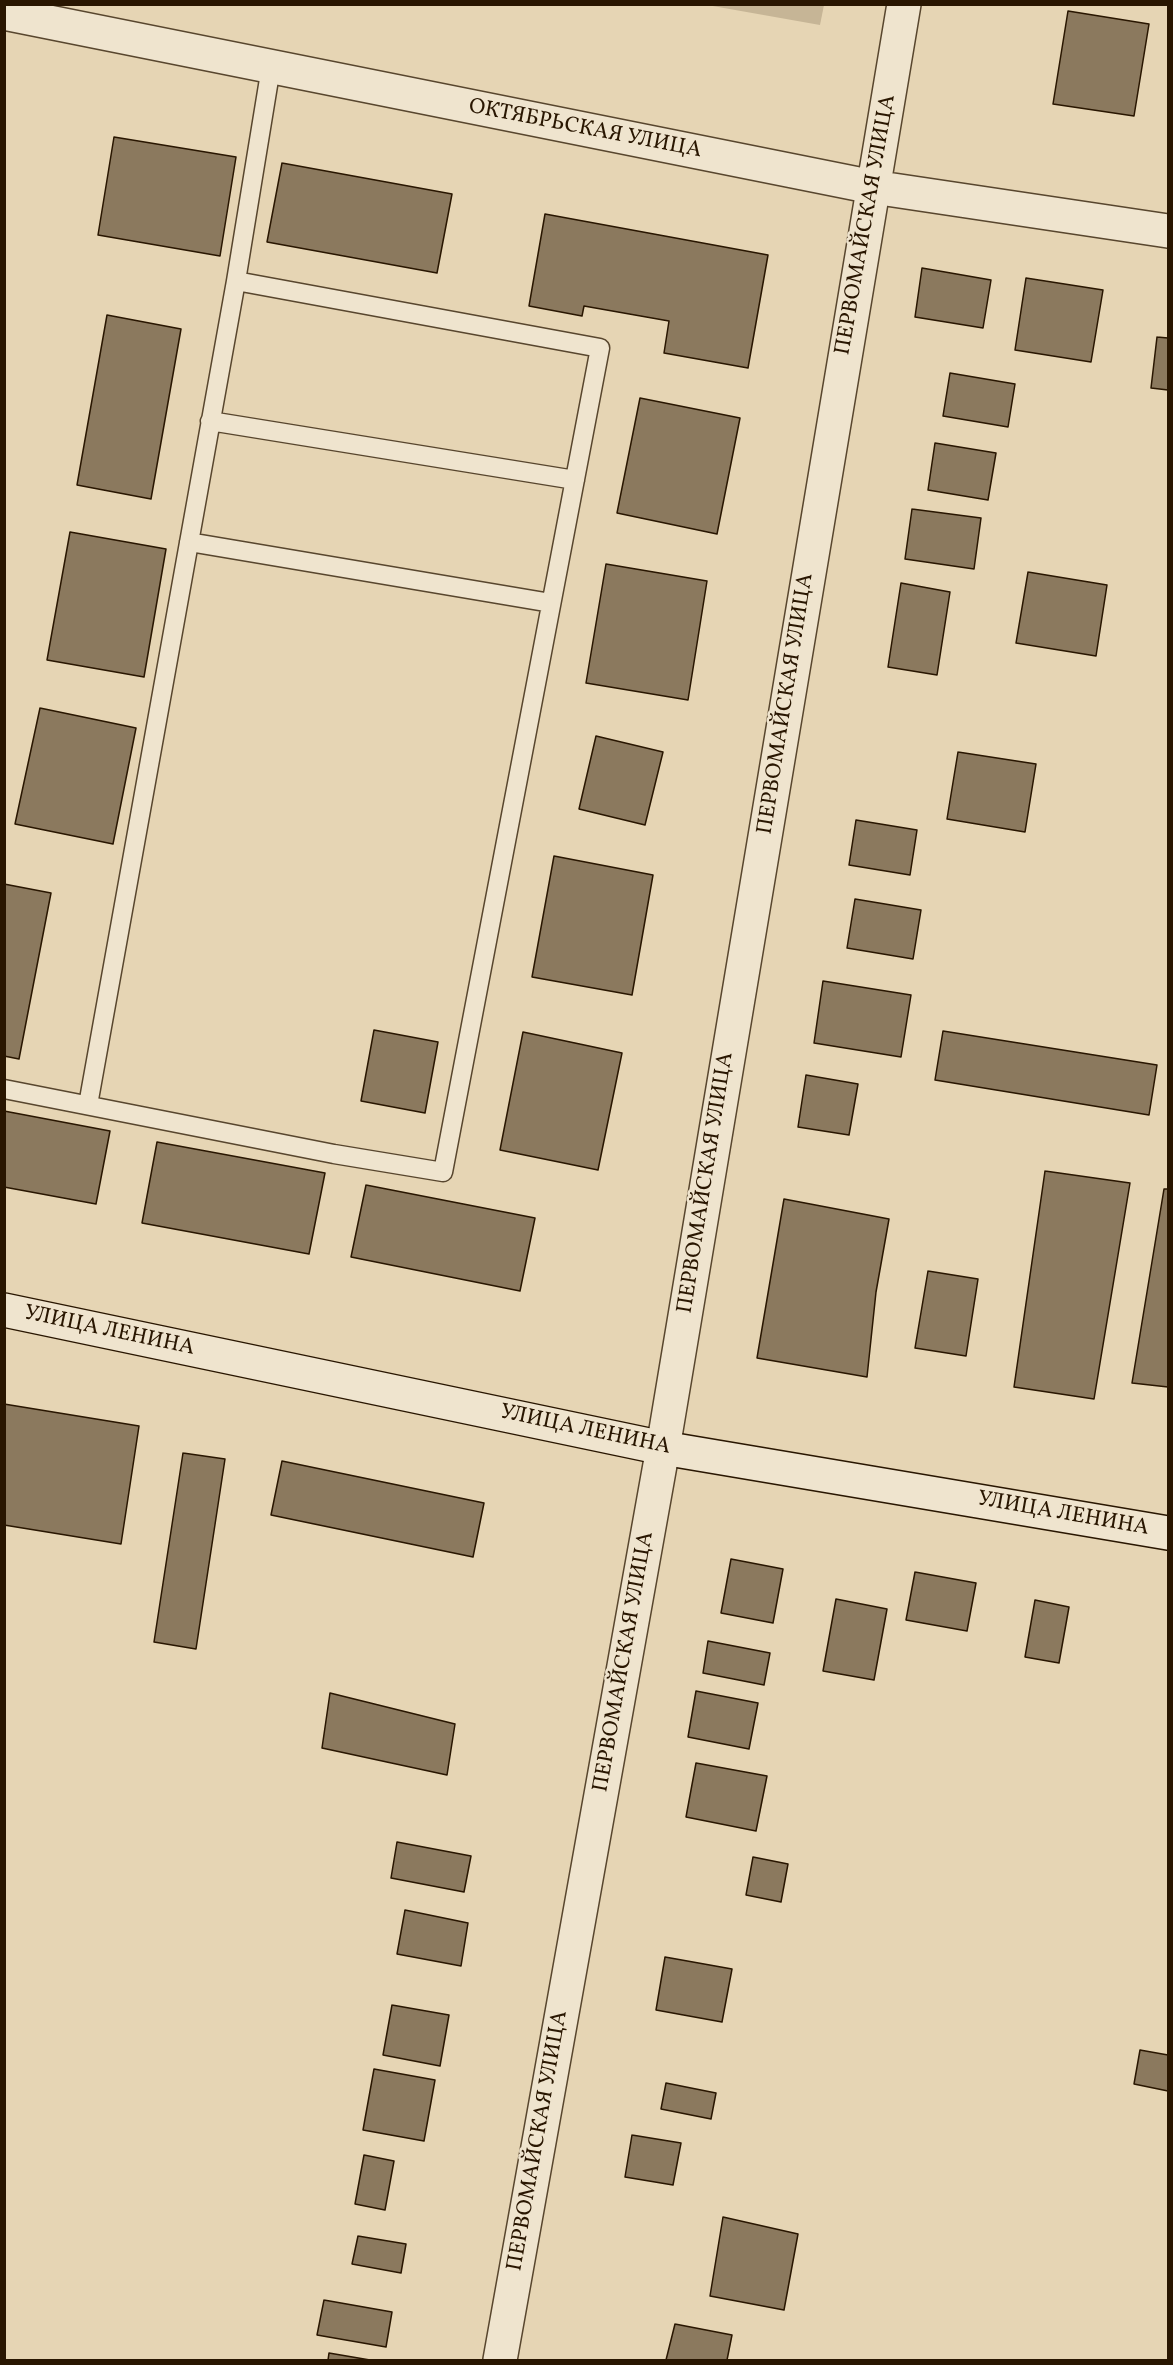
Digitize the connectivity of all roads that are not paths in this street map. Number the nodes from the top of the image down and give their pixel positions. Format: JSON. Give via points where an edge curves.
{"nodes":[{"id":1,"x":904,"y":4,"type":"edge"},
{"id":2,"x":4,"y":13,"type":"edge"},
{"id":3,"x":271,"y":67,"type":"junction"},
{"id":4,"x":873,"y":187,"type":"junction"},
{"id":5,"x":1168,"y":231,"type":"edge"},
{"id":6,"x":236,"y":282,"type":"junction"},
{"id":7,"x":210,"y":421,"type":"junction"},
{"id":8,"x":575,"y":480,"type":"junction"},
{"id":9,"x":189,"y":543,"type":"junction"},
{"id":10,"x":551,"y":603,"type":"junction"},
{"id":11,"x":4,"y":1089,"type":"edge"},
{"id":12,"x":88,"y":1106,"type":"junction"},
{"id":13,"x":4,"y":1310,"type":"edge"},
{"id":14,"x":663,"y":1448,"type":"junction"},
{"id":15,"x":1168,"y":1533,"type":"edge"},
{"id":16,"x":500,"y":2361,"type":"edge"}],
"edges":[{"from":1,"to":4,"type":"street","name":"ПЕРВОМАЙСКАЯ УЛИЦА"},
{"from":2,"to":3,"type":"street","name":"ОКТЯБРЬСКАЯ УЛИЦА"},
{"from":3,"to":4,"type":"street","name":"ОКТЯБРЬСКАЯ УЛИЦА"},
{"from":3,"to":6,"type":"lane"},
{"from":4,"to":5,"type":"street","name":"ОКТЯБРЬСКАЯ УЛИЦА"},
{"from":4,"to":14,"type":"street","name":"ПЕРВОМАЙСКАЯ УЛИЦА"},
{"from":6,"to":7,"type":"lane"},
{"from":6,"to":8,"type":"lane","via":[[600,348]]},
{"from":7,"to":8,"type":"lane"},
{"from":7,"to":9,"type":"lane"},
{"from":8,"to":10,"type":"lane"},
{"from":9,"to":10,"type":"lane"},
{"from":9,"to":12,"type":"lane"},
{"from":10,"to":12,"type":"lane","via":[[443,1172]]},
{"from":11,"to":12,"type":"lane"},
{"from":13,"to":14,"type":"street","name":"УЛИЦА ЛЕНИНА"},
{"from":14,"to":15,"type":"street","name":"УЛИЦА ЛЕНИНА"},
{"from":14,"to":16,"type":"street","name":"ПЕРВОМАЙСКАЯ УЛИЦА"}]}
